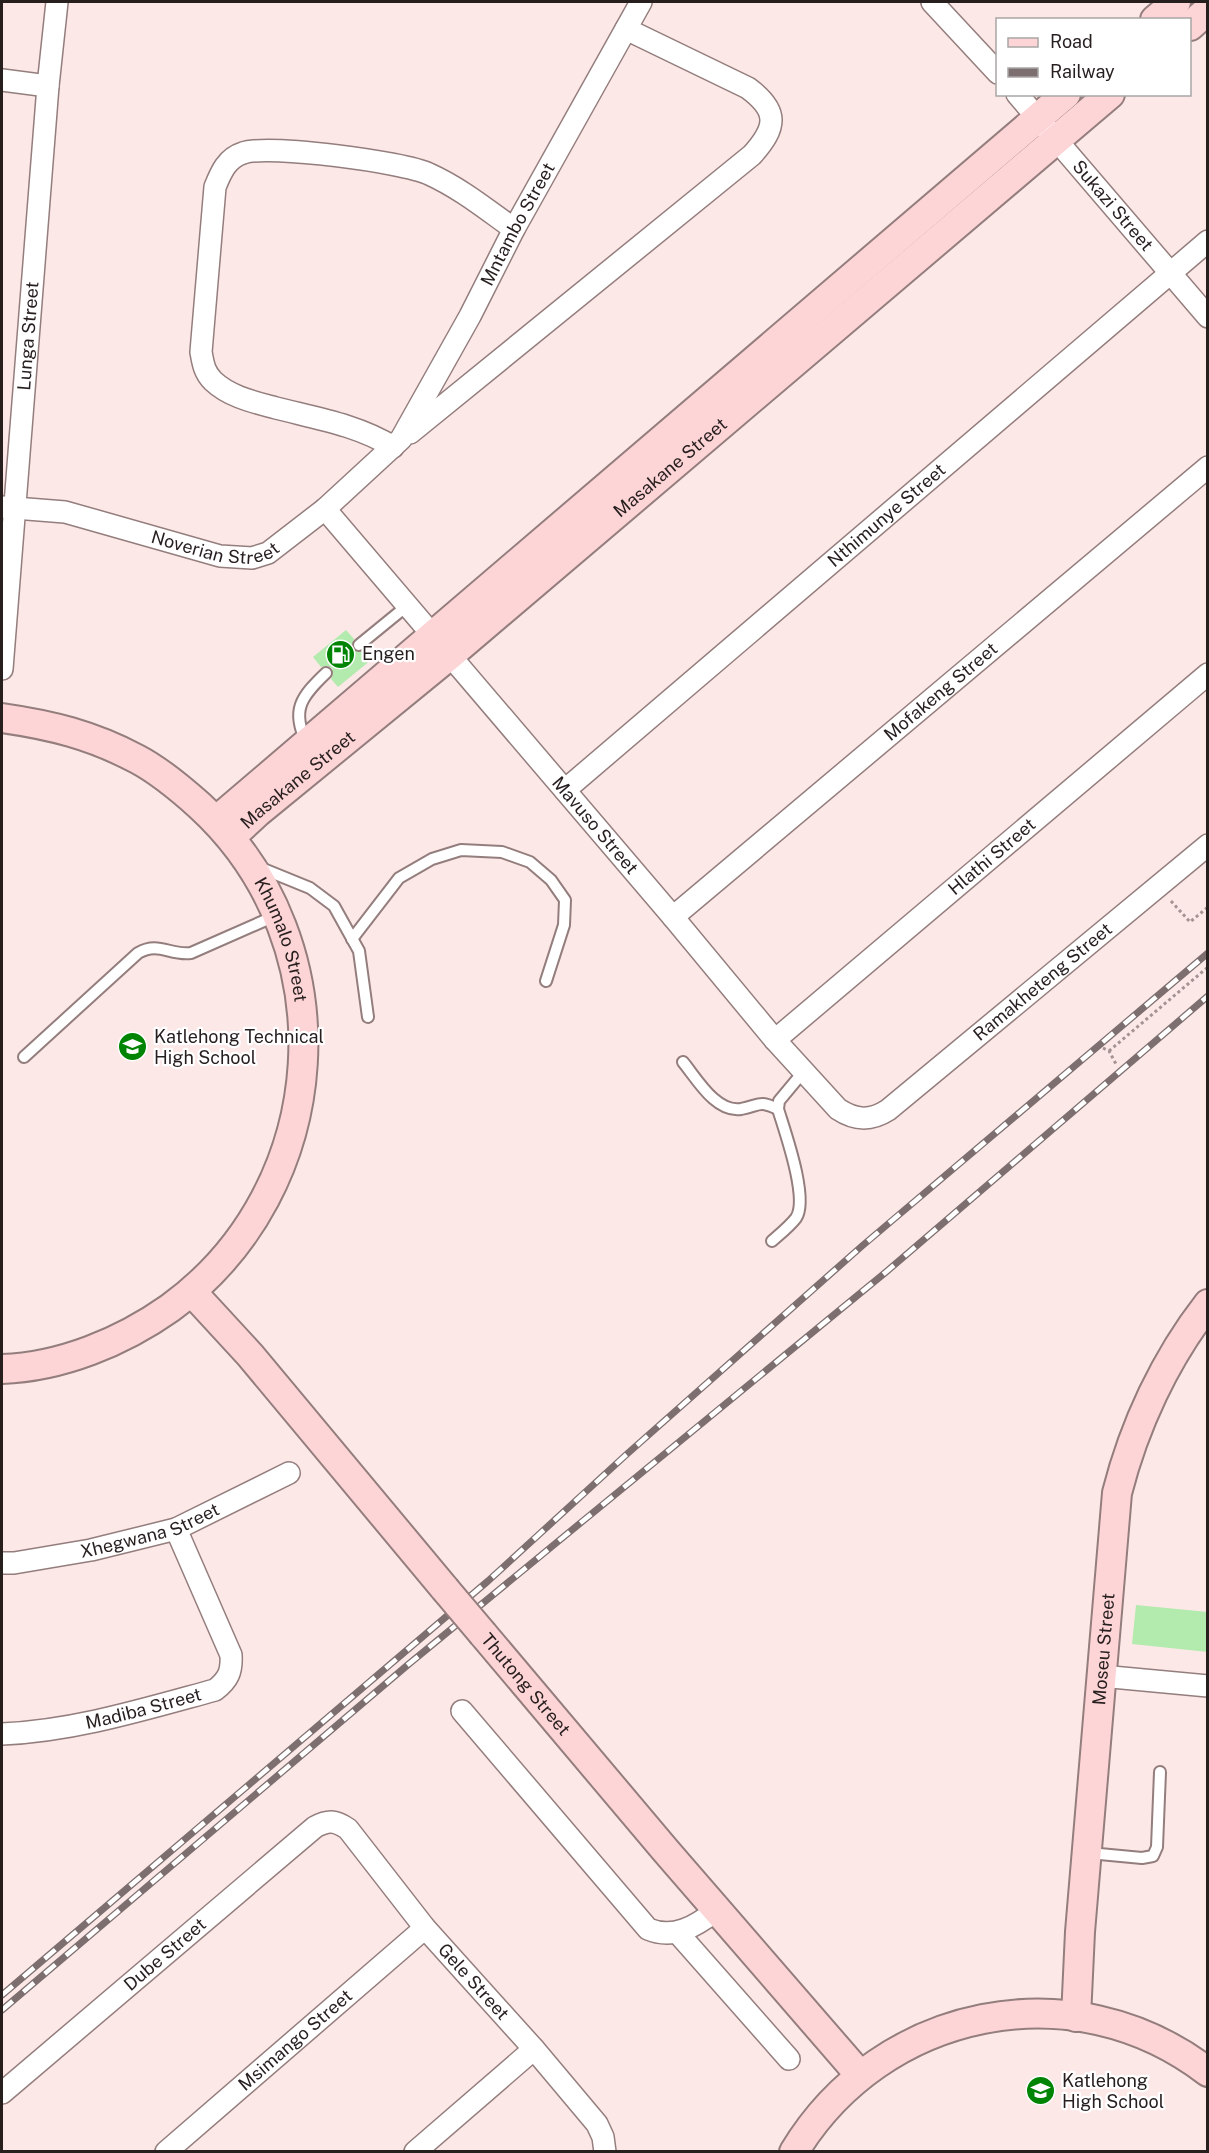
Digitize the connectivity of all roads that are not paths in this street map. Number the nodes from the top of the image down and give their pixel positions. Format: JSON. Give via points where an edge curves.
{"nodes":[{"id":1,"x":57,"y":2,"type":"edge"},
{"id":2,"x":641,"y":2,"type":"edge"},
{"id":3,"x":932,"y":2,"type":"edge"},
{"id":4,"x":1176,"y":2,"type":"edge"},
{"id":5,"x":1208,"y":10,"type":"edge"},
{"id":6,"x":1157,"y":18,"type":"edge"},
{"id":7,"x":1191,"y":25,"type":"edge"},
{"id":8,"x":626,"y":29,"type":"junction"},
{"id":9,"x":996,"y":71,"type":"edge"},
{"id":10,"x":2,"y":80,"type":"edge"},
{"id":11,"x":48,"y":86,"type":"junction"},
{"id":12,"x":1019,"y":96,"type":"edge"},
{"id":13,"x":1064,"y":96,"type":"edge"},
{"id":14,"x":1108,"y":96,"type":"edge"},
{"id":15,"x":1038,"y":118,"type":"junction"},
{"id":16,"x":1057,"y":140,"type":"junction"},
{"id":17,"x":514,"y":229,"type":"junction"},
{"id":18,"x":1208,"y":241,"type":"edge"},
{"id":19,"x":1171,"y":273,"type":"junction"},
{"id":20,"x":1208,"y":317,"type":"edge"},
{"id":21,"x":397,"y":443,"type":"junction"},
{"id":22,"x":1208,"y":467,"type":"edge"},
{"id":23,"x":9,"y":507,"type":"edge"},
{"id":24,"x":325,"y":509,"type":"junction"},
{"id":25,"x":408,"y":605,"type":"junction"},
{"id":26,"x":358,"y":645,"type":"dead end"},
{"id":27,"x":442,"y":645,"type":"junction"},
{"id":28,"x":2,"y":669,"type":"edge"},
{"id":29,"x":326,"y":673,"type":"dead end"},
{"id":30,"x":1208,"y":674,"type":"edge"},
{"id":31,"x":2,"y":718,"type":"edge"},
{"id":32,"x":307,"y":743,"type":"junction"},
{"id":33,"x":565,"y":790,"type":"junction"},
{"id":34,"x":223,"y":829,"type":"junction"},
{"id":35,"x":1208,"y":845,"type":"edge"},
{"id":36,"x":250,"y":864,"type":"junction"},
{"id":37,"x":278,"y":914,"type":"junction"},
{"id":38,"x":673,"y":917,"type":"junction"},
{"id":39,"x":352,"y":939,"type":"junction"},
{"id":40,"x":546,"y":981,"type":"dead end"},
{"id":41,"x":368,"y":1017,"type":"dead end"},
{"id":42,"x":775,"y":1040,"type":"junction"},
{"id":43,"x":24,"y":1057,"type":"dead end"},
{"id":44,"x":683,"y":1062,"type":"dead end"},
{"id":45,"x":804,"y":1071,"type":"junction"},
{"id":46,"x":778,"y":1109,"type":"junction"},
{"id":47,"x":877,"y":1117,"type":"joint"},
{"id":48,"x":772,"y":1241,"type":"dead end"},
{"id":49,"x":192,"y":1292,"type":"junction"},
{"id":50,"x":1208,"y":1304,"type":"edge"},
{"id":51,"x":2,"y":1369,"type":"edge"},
{"id":52,"x":289,"y":1473,"type":"dead end"},
{"id":53,"x":176,"y":1529,"type":"junction"},
{"id":54,"x":2,"y":1563,"type":"edge"},
{"id":55,"x":1101,"y":1676,"type":"junction"},
{"id":56,"x":1208,"y":1686,"type":"edge"},
{"id":57,"x":462,"y":1711,"type":"dead end"},
{"id":58,"x":2,"y":1734,"type":"edge"},
{"id":59,"x":1160,"y":1772,"type":"dead end"},
{"id":60,"x":331,"y":1821,"type":"joint"},
{"id":61,"x":1086,"y":1852,"type":"junction"},
{"id":62,"x":717,"y":1910,"type":"junction"},
{"id":63,"x":425,"y":1928,"type":"junction"},
{"id":64,"x":677,"y":1932,"type":"junction"},
{"id":65,"x":1076,"y":2016,"type":"junction"},
{"id":66,"x":534,"y":2049,"type":"junction"},
{"id":67,"x":789,"y":2059,"type":"dead end"},
{"id":68,"x":1208,"y":2072,"type":"edge"},
{"id":69,"x":860,"y":2075,"type":"junction"},
{"id":70,"x":2,"y":2093,"type":"edge"},
{"id":71,"x":166,"y":2151,"type":"edge"},
{"id":72,"x":416,"y":2151,"type":"edge"},
{"id":73,"x":605,"y":2151,"type":"edge"},
{"id":74,"x":794,"y":2151,"type":"edge"}],
"edges":[{"from":1,"to":11,"type":"street","name":"Lunga Street"},
{"from":2,"to":8,"type":"street","name":"Mntambo Street"},
{"from":3,"to":9,"type":"street"},
{"from":4,"to":6,"type":"street"},
{"from":5,"to":7,"type":"street"},
{"from":8,"to":17,"type":"street","name":"Mntambo Street"},
{"from":8,"to":21,"type":"street","via":[[747,88],[762,99],[771,113],[772,129],[752,155]]},
{"from":10,"to":11,"type":"street"},
{"from":11,"to":23,"type":"street","name":"Lunga Street"},
{"from":12,"to":15,"type":"street","name":"Sukazi Street"},
{"from":13,"to":15,"type":"street","name":"Masakane Street"},
{"from":14,"to":16,"type":"street","name":"Masakane Street"},
{"from":15,"to":16,"type":"street","name":"Sukazi Street"},
{"from":15,"to":27,"type":"street","name":"Masakane Street"},
{"from":16,"to":19,"type":"street","name":"Sukazi Street"},
{"from":16,"to":27,"type":"street","name":"Masakane Street"},
{"from":17,"to":21,"type":"street","name":"Mntambo Street","via":[[470,316]]},
{"from":17,"to":21,"type":"street","via":[[461,190],[428,173],[393,163],[271,150],[244,152],[222,169],[215,187],[201,352],[204,368],[212,380],[236,396]]},
{"from":18,"to":19,"type":"street","name":"Nthimunye Street"},
{"from":19,"to":20,"type":"street","name":"Sukazi Street"},
{"from":19,"to":33,"type":"street","name":"Nthimunye Street"},
{"from":21,"to":24,"type":"street","name":"Noverian Street"},
{"from":22,"to":38,"type":"street","name":"Mofakeng Street"},
{"from":23,"to":24,"type":"street","name":"Noverian Street","via":[[65,512],[238,558],[268,552]]},
{"from":23,"to":28,"type":"street","name":"Lunga Street"},
{"from":24,"to":25,"type":"street","name":"Mavuso Street"},
{"from":25,"to":26,"type":"lane"},
{"from":25,"to":27,"type":"street","name":"Mavuso Street"},
{"from":27,"to":32,"type":"street","name":"Masakane Street"},
{"from":27,"to":33,"type":"street","name":"Mavuso Street"},
{"from":27,"to":34,"type":"street","name":"Masakane Street","via":[[258,812]]},
{"from":29,"to":32,"type":"lane","via":[[310,688],[298,715]]},
{"from":30,"to":42,"type":"street","name":"Hlathi Street"},
{"from":31,"to":34,"type":"street","name":"Khumalo Street","via":[[46,724],[94,738],[130,755],[179,787]]},
{"from":32,"to":34,"type":"street","name":"Masakane Street"},
{"from":33,"to":38,"type":"street","name":"Mavuso Street"},
{"from":34,"to":36,"type":"street","name":"Khumalo Street"},
{"from":35,"to":47,"type":"street","name":"Ramakheteng Street"},
{"from":36,"to":37,"type":"street","name":"Khumalo Street"},
{"from":36,"to":39,"type":"lane","via":[[310,888],[334,906]]},
{"from":37,"to":43,"type":"lane","via":[[191,953],[180,955],[156,947],[138,953]]},
{"from":37,"to":49,"type":"street","name":"Khumalo Street","via":[[296,971],[304,1029],[302,1088],[289,1146],[266,1200],[233,1249]]},
{"from":38,"to":42,"type":"street","name":"Mavuso Street"},
{"from":39,"to":40,"type":"lane","via":[[399,878],[432,859],[461,850],[502,852],[530,862],[551,880],[565,900],[564,925]]},
{"from":39,"to":41,"type":"lane","via":[[359,951]]},
{"from":42,"to":45,"type":"street","name":"Mavuso Street"},
{"from":44,"to":46,"type":"lane","via":[[711,1095],[728,1108],[765,1103]]},
{"from":45,"to":46,"type":"lane","via":[[779,1101]]},
{"from":45,"to":47,"type":"street","name":"Mavuso Street","via":[[849,1117]]},
{"from":46,"to":48,"type":"lane","via":[[801,1201],[796,1218]]},
{"from":49,"to":51,"type":"street","name":"Khumalo Street","via":[[151,1322],[105,1345],[56,1361]]},
{"from":49,"to":62,"type":"street","name":"Thutong Street","bridge":true,"via":[[250,1355]]},
{"from":50,"to":55,"type":"street","name":"Moseu Street","via":[[1167,1368],[1124,1469],[1115,1506]]},
{"from":52,"to":53,"type":"street","name":"Xhegwana Street"},
{"from":53,"to":54,"type":"street","name":"Xhegwana Street","via":[[91,1550]]},
{"from":53,"to":58,"type":"street","name":"Madiba Street","via":[[231,1656],[230,1675],[224,1683],[215,1690],[86,1723]]},
{"from":55,"to":56,"type":"street"},
{"from":55,"to":61,"type":"street","name":"Moseu Street"},
{"from":57,"to":64,"type":"street","via":[[640,1922],[658,1933]]},
{"from":59,"to":61,"type":"lane","via":[[1157,1847],[1153,1856]]},
{"from":60,"to":63,"type":"street","name":"Gele Street","via":[[348,1829]]},
{"from":60,"to":70,"type":"street","name":"Dube Street","via":[[315,1827]]},
{"from":61,"to":65,"type":"street","name":"Moseu Street"},
{"from":62,"to":64,"type":"street"},
{"from":62,"to":69,"type":"street","name":"Thutong Street"},
{"from":63,"to":66,"type":"street","name":"Gele Street"},
{"from":63,"to":71,"type":"street","name":"Msimango Street"},
{"from":64,"to":67,"type":"street"},
{"from":65,"to":68,"type":"street","via":[[1144,2035]]},
{"from":65,"to":69,"type":"street","via":[[1019,2014],[962,2023],[916,2040]]},
{"from":66,"to":72,"type":"street"},
{"from":66,"to":73,"type":"street","name":"Gele Street","via":[[597,2124]]},
{"from":69,"to":74,"type":"street","via":[[823,2111]]}]}
